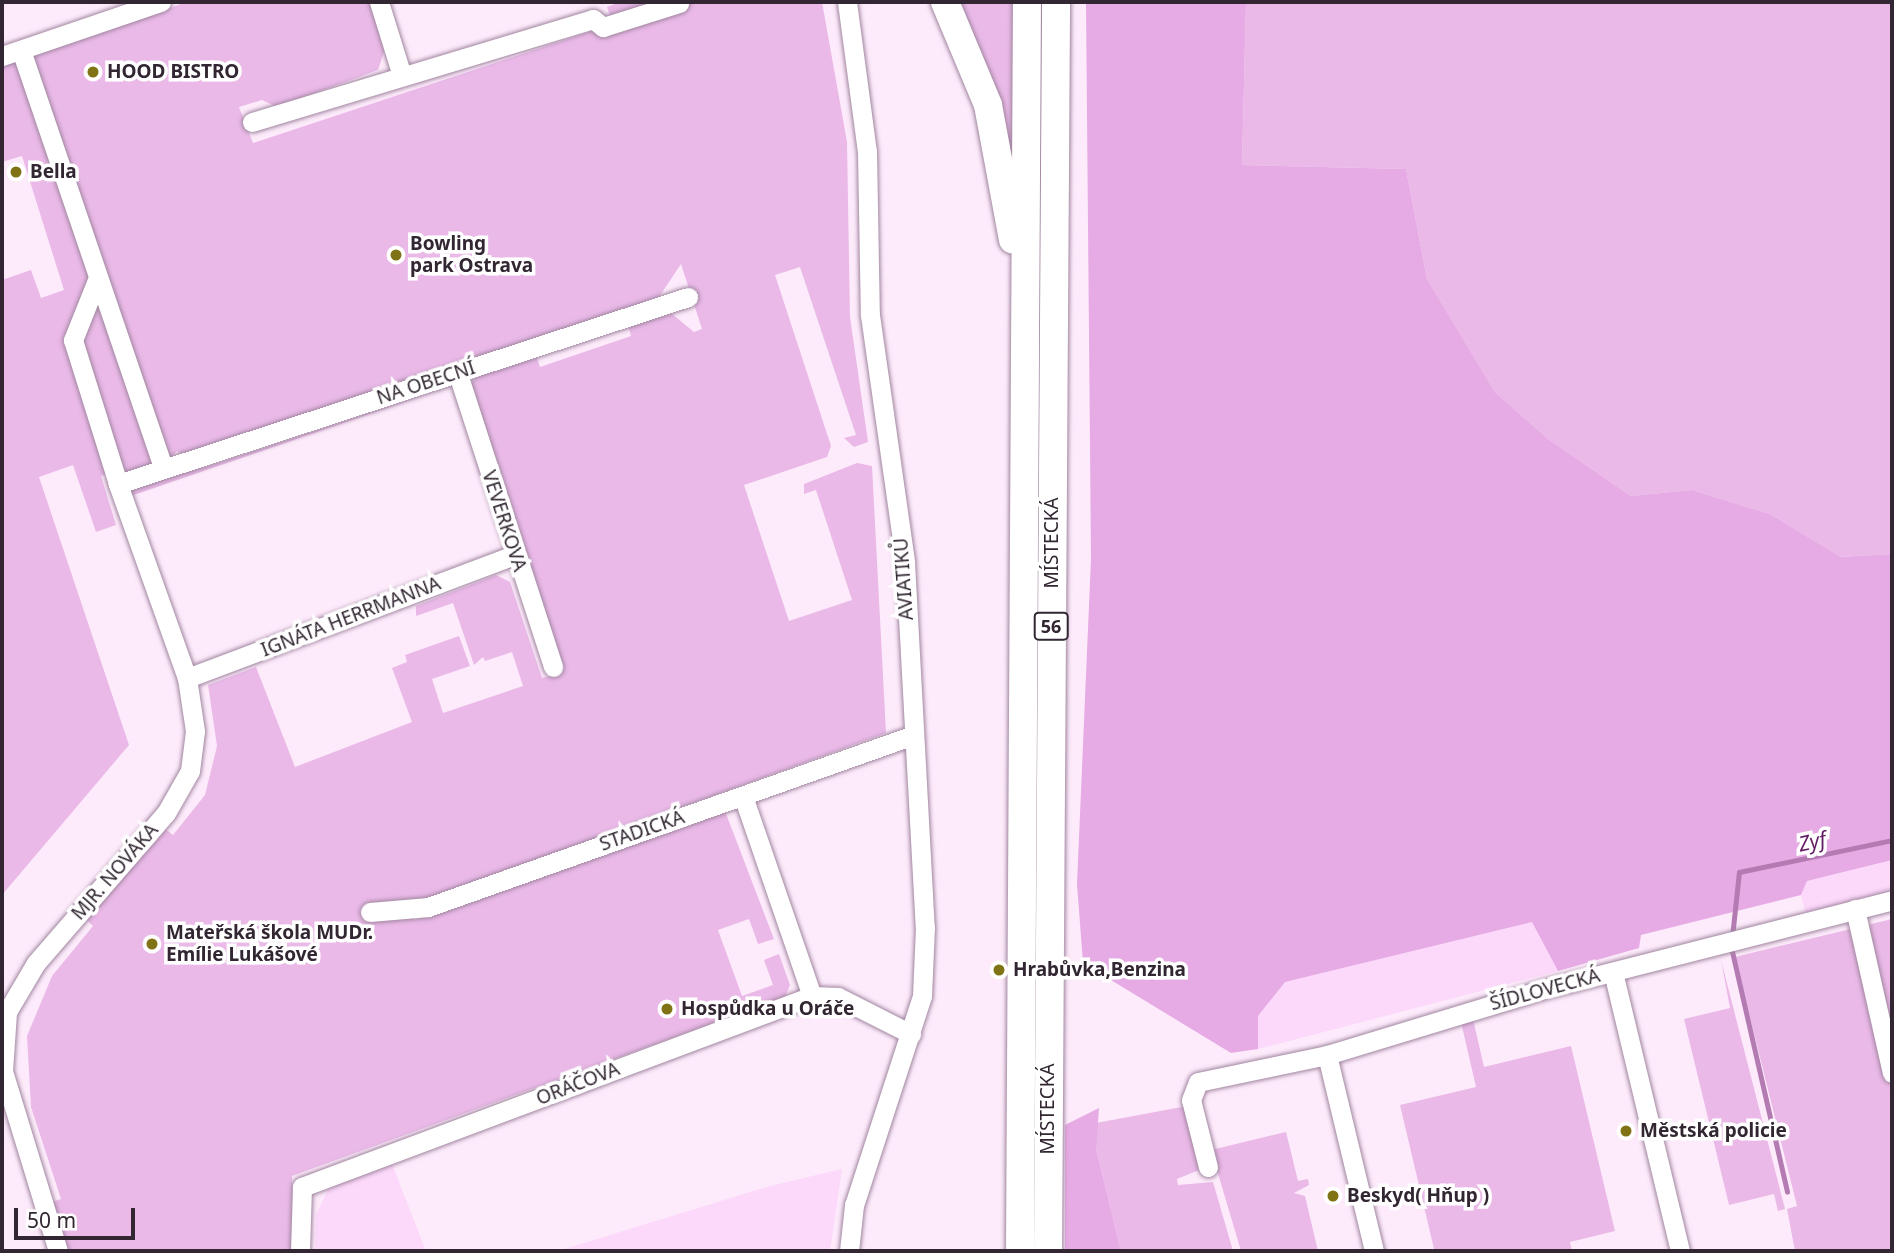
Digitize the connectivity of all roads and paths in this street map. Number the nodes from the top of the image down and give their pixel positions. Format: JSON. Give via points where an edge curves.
{"nodes":[{"id":1,"x":161,"y":2,"type":"edge"},
{"id":2,"x":379,"y":2,"type":"edge"},
{"id":3,"x":847,"y":2,"type":"edge"},
{"id":4,"x":944,"y":2,"type":"edge"},
{"id":5,"x":1027,"y":2,"type":"edge"},
{"id":6,"x":1055,"y":2,"type":"edge"},
{"id":7,"x":679,"y":3,"type":"edge"},
{"id":8,"x":22,"y":50,"type":"junction"},
{"id":9,"x":2,"y":57,"type":"edge"},
{"id":10,"x":402,"y":76,"type":"junction"},
{"id":11,"x":251,"y":122,"type":"dead end"},
{"id":12,"x":97,"y":280,"type":"junction"},
{"id":13,"x":688,"y":297,"type":"dead end"},
{"id":14,"x":1026,"y":319,"type":"junction"},
{"id":15,"x":458,"y":374,"type":"junction"},
{"id":16,"x":163,"y":467,"type":"junction"},
{"id":17,"x":118,"y":484,"type":"junction"},
{"id":18,"x":514,"y":555,"type":"junction"},
{"id":19,"x":553,"y":667,"type":"dead end"},
{"id":20,"x":187,"y":678,"type":"junction"},
{"id":21,"x":911,"y":736,"type":"junction"},
{"id":22,"x":743,"y":796,"type":"junction"},
{"id":23,"x":1892,"y":900,"type":"edge"},
{"id":24,"x":1854,"y":909,"type":"junction"},
{"id":25,"x":370,"y":912,"type":"dead end"},
{"id":26,"x":1613,"y":972,"type":"junction"},
{"id":27,"x":812,"y":996,"type":"junction"},
{"id":28,"x":912,"y":1034,"type":"junction"},
{"id":29,"x":1327,"y":1055,"type":"junction"},
{"id":30,"x":1892,"y":1073,"type":"edge"},
{"id":31,"x":1208,"y":1167,"type":"dead end"},
{"id":32,"x":58,"y":1251,"type":"edge"},
{"id":33,"x":300,"y":1251,"type":"edge"},
{"id":34,"x":849,"y":1251,"type":"edge"},
{"id":35,"x":1020,"y":1251,"type":"edge"},
{"id":36,"x":1048,"y":1251,"type":"edge"},
{"id":37,"x":1374,"y":1251,"type":"edge"},
{"id":38,"x":1680,"y":1251,"type":"edge"}],
"edges":[{"from":1,"to":8,"type":"street"},
{"from":2,"to":10,"type":"street"},
{"from":3,"to":21,"type":"street","name":"AVIATIKŮ","via":[[867,151],[870,315],[905,562]]},
{"from":4,"to":14,"type":"highway","number":"56","via":[[988,105]]},
{"from":5,"to":14,"type":"highway","name":"MÍSTECKÁ","number":"56"},
{"from":6,"to":36,"type":"highway","name":"MÍSTECKÁ","number":"56"},
{"from":7,"to":10,"type":"street","via":[[603,27],[593,19]]},
{"from":8,"to":9,"type":"street"},
{"from":8,"to":12,"type":"street"},
{"from":10,"to":11,"type":"street"},
{"from":12,"to":16,"type":"street"},
{"from":12,"to":17,"type":"street","name":"MJR. NOVÁKA","via":[[73,340]]},
{"from":13,"to":15,"type":"street","name":"NA OBECNÍ"},
{"from":14,"to":35,"type":"highway","name":"MÍSTECKÁ","number":"56"},
{"from":15,"to":16,"type":"street","name":"NA OBECNÍ"},
{"from":15,"to":18,"type":"street","name":"VEVERKOVA"},
{"from":16,"to":17,"type":"street"},
{"from":17,"to":20,"type":"street","name":"MJR. NOVÁKA"},
{"from":18,"to":19,"type":"street","name":"VEVERKOVA"},
{"from":18,"to":20,"type":"street","name":"IGNÁTA HERRMANNA"},
{"from":20,"to":32,"type":"street","name":"MJR. NOVÁKA","via":[[195,731],[184,781],[166,813],[36,963],[7,1012],[3,1071]]},
{"from":21,"to":22,"type":"street","name":"STADICKÁ"},
{"from":21,"to":28,"type":"street","name":"AVIATIKŮ","via":[[925,927],[922,996]]},
{"from":22,"to":25,"type":"street","name":"STADICKÁ","via":[[428,906]]},
{"from":22,"to":27,"type":"street"},
{"from":23,"to":24,"type":"street","name":"ŠÍDLOVECKÁ"},
{"from":24,"to":26,"type":"street","name":"ŠÍDLOVECKÁ"},
{"from":24,"to":30,"type":"street"},
{"from":26,"to":29,"type":"street","name":"ŠÍDLOVECKÁ"},
{"from":26,"to":38,"type":"street"},
{"from":27,"to":28,"type":"street","name":"ORÁČOVA","via":[[838,997]]},
{"from":27,"to":33,"type":"street","name":"ORÁČOVA","via":[[302,1187]]},
{"from":28,"to":34,"type":"street","name":"AVIATIKŮ","via":[[870,1151]]},
{"from":29,"to":31,"type":"street","name":"ŠÍDLOVECKÁ","via":[[1198,1082],[1191,1100]]},
{"from":29,"to":37,"type":"street"}]}
